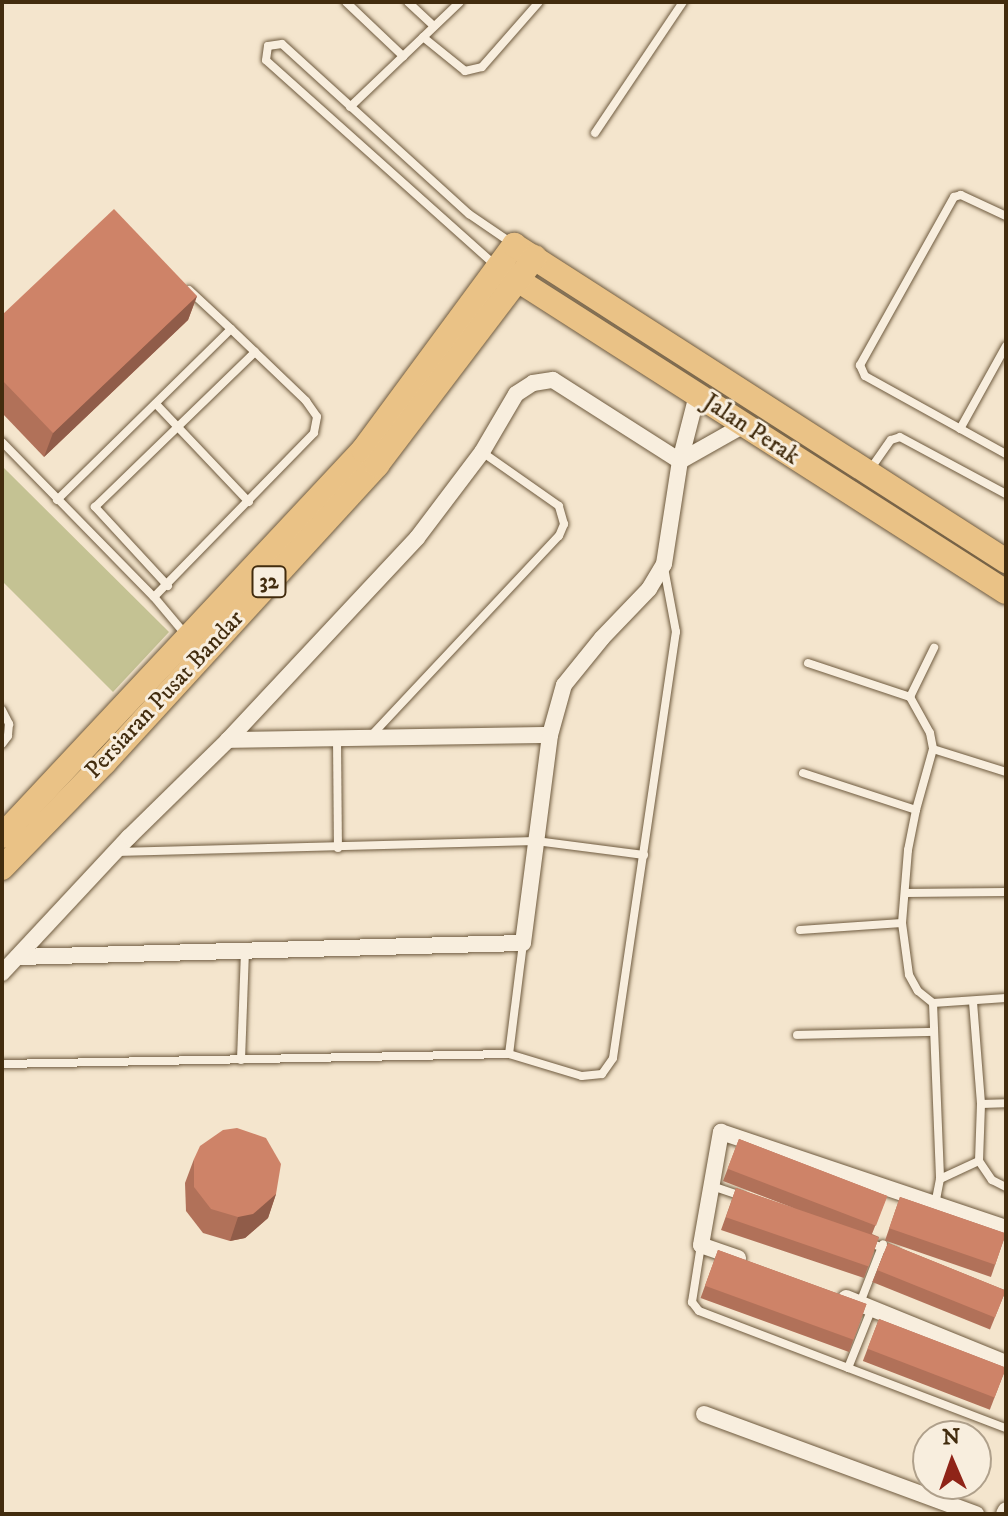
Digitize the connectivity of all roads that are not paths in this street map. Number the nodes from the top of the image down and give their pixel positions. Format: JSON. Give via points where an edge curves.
{"nodes":[{"id":1,"x":346,"y":2,"type":"edge"},
{"id":2,"x":408,"y":2,"type":"edge"},
{"id":3,"x":460,"y":2,"type":"edge"},
{"id":4,"x":539,"y":2,"type":"edge"},
{"id":5,"x":683,"y":2,"type":"edge"},
{"id":6,"x":434,"y":26,"type":"junction"},
{"id":7,"x":423,"y":37,"type":"junction"},
{"id":8,"x":403,"y":56,"type":"junction"},
{"id":9,"x":350,"y":107,"type":"junction"},
{"id":10,"x":595,"y":133,"type":"dead end"},
{"id":11,"x":1006,"y":216,"type":"edge"},
{"id":12,"x":525,"y":251,"type":"junction"},
{"id":13,"x":496,"y":267,"type":"junction"},
{"id":14,"x":517,"y":280,"type":"junction"},
{"id":15,"x":184,"y":286,"type":"edge"},
{"id":16,"x":231,"y":329,"type":"junction"},
{"id":17,"x":1006,"y":346,"type":"edge"},
{"id":18,"x":255,"y":352,"type":"junction"},
{"id":19,"x":745,"y":391,"type":"junction"},
{"id":20,"x":697,"y":395,"type":"junction"},
{"id":21,"x":156,"y":404,"type":"junction"},
{"id":22,"x":174,"y":428,"type":"junction"},
{"id":23,"x":960,"y":429,"type":"junction"},
{"id":24,"x":752,"y":430,"type":"junction"},
{"id":25,"x":2,"y":442,"type":"edge"},
{"id":26,"x":482,"y":452,"type":"junction"},
{"id":27,"x":1006,"y":454,"type":"edge"},
{"id":28,"x":680,"y":461,"type":"junction"},
{"id":29,"x":870,"y":470,"type":"junction"},
{"id":30,"x":852,"y":494,"type":"junction"},
{"id":31,"x":1006,"y":494,"type":"edge"},
{"id":32,"x":57,"y":500,"type":"junction"},
{"id":33,"x":249,"y":502,"type":"junction"},
{"id":34,"x":1006,"y":561,"type":"edge"},
{"id":35,"x":664,"y":564,"type":"junction"},
{"id":36,"x":168,"y":586,"type":"junction"},
{"id":37,"x":1006,"y":592,"type":"edge"},
{"id":38,"x":154,"y":597,"type":"junction"},
{"id":39,"x":189,"y":638,"type":"junction"},
{"id":40,"x":934,"y":648,"type":"dead end"},
{"id":41,"x":808,"y":663,"type":"dead end"},
{"id":42,"x":910,"y":697,"type":"junction"},
{"id":43,"x":2,"y":710,"type":"edge"},
{"id":44,"x":550,"y":735,"type":"junction"},
{"id":45,"x":337,"y":738,"type":"junction"},
{"id":46,"x":369,"y":738,"type":"junction"},
{"id":47,"x":228,"y":740,"type":"junction"},
{"id":48,"x":2,"y":744,"type":"edge"},
{"id":49,"x":933,"y":749,"type":"junction"},
{"id":50,"x":1006,"y":772,"type":"edge"},
{"id":51,"x":803,"y":773,"type":"dead end"},
{"id":52,"x":916,"y":810,"type":"junction"},
{"id":53,"x":4,"y":829,"type":"edge"},
{"id":54,"x":536,"y":841,"type":"junction"},
{"id":55,"x":338,"y":848,"type":"junction"},
{"id":56,"x":115,"y":852,"type":"junction"},
{"id":57,"x":644,"y":855,"type":"junction"},
{"id":58,"x":2,"y":868,"type":"edge"},
{"id":59,"x":1006,"y":892,"type":"edge"},
{"id":60,"x":905,"y":893,"type":"junction"},
{"id":61,"x":902,"y":923,"type":"junction"},
{"id":62,"x":800,"y":930,"type":"dead end"},
{"id":63,"x":523,"y":943,"type":"junction"},
{"id":64,"x":245,"y":950,"type":"junction"},
{"id":65,"x":18,"y":957,"type":"junction"},
{"id":66,"x":2,"y":973,"type":"edge"},
{"id":67,"x":1006,"y":998,"type":"edge"},
{"id":68,"x":973,"y":1002,"type":"junction"},
{"id":69,"x":933,"y":1003,"type":"junction"},
{"id":70,"x":934,"y":1032,"type":"junction"},
{"id":71,"x":797,"y":1035,"type":"dead end"},
{"id":72,"x":509,"y":1054,"type":"junction"},
{"id":73,"x":241,"y":1060,"type":"junction"},
{"id":74,"x":2,"y":1064,"type":"edge"},
{"id":75,"x":1006,"y":1103,"type":"edge"},
{"id":76,"x":981,"y":1104,"type":"junction"},
{"id":77,"x":979,"y":1161,"type":"junction"},
{"id":78,"x":940,"y":1179,"type":"junction"},
{"id":79,"x":712,"y":1186,"type":"junction"},
{"id":80,"x":1006,"y":1187,"type":"edge"},
{"id":81,"x":754,"y":1201,"type":"edge"},
{"id":82,"x":935,"y":1204,"type":"junction"},
{"id":83,"x":1006,"y":1228,"type":"edge"},
{"id":84,"x":887,"y":1234,"type":"edge"},
{"id":85,"x":853,"y":1237,"type":"edge"},
{"id":86,"x":701,"y":1245,"type":"junction"},
{"id":87,"x":882,"y":1247,"type":"junction"},
{"id":88,"x":909,"y":1258,"type":"edge"},
{"id":89,"x":759,"y":1266,"type":"edge"},
{"id":90,"x":831,"y":1293,"type":"edge"},
{"id":91,"x":866,"y":1306,"type":"junction"},
{"id":92,"x":1006,"y":1363,"type":"edge"},
{"id":93,"x":848,"y":1368,"type":"junction"},
{"id":94,"x":704,"y":1414,"type":"dead end"},
{"id":95,"x":1006,"y":1428,"type":"edge"},
{"id":96,"x":976,"y":1514,"type":"edge"}],
"edges":[{"from":1,"to":8,"type":"lane"},
{"from":2,"to":6,"type":"lane"},
{"from":3,"to":6,"type":"lane"},
{"from":4,"to":7,"type":"lane","via":[[482,67],[465,71]]},
{"from":5,"to":10,"type":"lane"},
{"from":6,"to":7,"type":"lane"},
{"from":7,"to":8,"type":"lane"},
{"from":8,"to":9,"type":"lane"},
{"from":9,"to":12,"type":"lane","via":[[469,214]]},
{"from":9,"to":13,"type":"lane","via":[[282,44],[268,46],[266,60]]},
{"from":11,"to":23,"type":"lane","via":[[961,195],[954,197],[860,365],[865,376]]},
{"from":12,"to":13,"type":"main road","name":"Persiaran Pusat Bandar","number":"32"},
{"from":12,"to":14,"type":"main road","name":"Persiaran Pusat Bandar","number":"32"},
{"from":12,"to":19,"type":"main road","name":"Jalan Perak"},
{"from":13,"to":14,"type":"main road","name":"Jalan Perak"},
{"from":13,"to":39,"type":"main road","name":"Persiaran Pusat Bandar","number":"32","via":[[363,450]]},
{"from":14,"to":20,"type":"main road","name":"Jalan Perak"},
{"from":14,"to":58,"type":"main road","name":"Persiaran Pusat Bandar","number":"32","via":[[377,465]]},
{"from":15,"to":16,"type":"lane"},
{"from":16,"to":18,"type":"lane"},
{"from":16,"to":21,"type":"lane"},
{"from":17,"to":23,"type":"lane"},
{"from":18,"to":22,"type":"lane"},
{"from":18,"to":33,"type":"lane","via":[[317,417],[314,433]]},
{"from":19,"to":24,"type":"main road","via":[[743,408]]},
{"from":19,"to":29,"type":"main road","name":"Jalan Perak"},
{"from":20,"to":24,"type":"main road","name":"Jalan Perak"},
{"from":20,"to":28,"type":"street"},
{"from":21,"to":22,"type":"lane"},
{"from":21,"to":32,"type":"lane"},
{"from":22,"to":33,"type":"lane"},
{"from":22,"to":36,"type":"lane","via":[[95,507]]},
{"from":23,"to":27,"type":"lane"},
{"from":24,"to":28,"type":"street"},
{"from":24,"to":30,"type":"main road","name":"Jalan Perak"},
{"from":25,"to":32,"type":"lane"},
{"from":26,"to":28,"type":"street","via":[[516,394],[533,383],[553,380]]},
{"from":26,"to":46,"type":"lane","via":[[559,506],[564,524],[559,536]]},
{"from":26,"to":47,"type":"street","via":[[417,538]]},
{"from":28,"to":35,"type":"street"},
{"from":29,"to":30,"type":"lane"},
{"from":29,"to":31,"type":"lane","via":[[891,440],[900,437]]},
{"from":29,"to":34,"type":"main road","name":"Jalan Perak"},
{"from":30,"to":37,"type":"main road","name":"Jalan Perak"},
{"from":32,"to":38,"type":"lane"},
{"from":33,"to":36,"type":"lane"},
{"from":35,"to":44,"type":"street","via":[[649,589],[564,685]]},
{"from":35,"to":57,"type":"lane","via":[[676,632]]},
{"from":36,"to":38,"type":"lane"},
{"from":38,"to":39,"type":"lane"},
{"from":39,"to":53,"type":"main road","name":"Persiaran Pusat Bandar","number":"32"},
{"from":40,"to":42,"type":"lane"},
{"from":41,"to":42,"type":"lane"},
{"from":42,"to":49,"type":"lane"},
{"from":43,"to":48,"type":"lane","via":[[9,724]]},
{"from":44,"to":46,"type":"street"},
{"from":44,"to":54,"type":"street"},
{"from":45,"to":46,"type":"street"},
{"from":45,"to":47,"type":"street"},
{"from":45,"to":55,"type":"lane"},
{"from":47,"to":56,"type":"street"},
{"from":49,"to":50,"type":"lane"},
{"from":49,"to":52,"type":"lane"},
{"from":51,"to":52,"type":"lane"},
{"from":52,"to":60,"type":"lane"},
{"from":54,"to":55,"type":"lane"},
{"from":54,"to":57,"type":"lane"},
{"from":54,"to":63,"type":"street"},
{"from":55,"to":56,"type":"lane"},
{"from":56,"to":65,"type":"street"},
{"from":57,"to":72,"type":"lane","via":[[613,1058],[602,1074],[582,1076]]},
{"from":59,"to":60,"type":"lane"},
{"from":60,"to":61,"type":"lane"},
{"from":61,"to":62,"type":"lane"},
{"from":61,"to":69,"type":"lane","via":[[909,975]]},
{"from":63,"to":64,"type":"street"},
{"from":63,"to":72,"type":"lane"},
{"from":64,"to":65,"type":"street"},
{"from":64,"to":73,"type":"lane"},
{"from":65,"to":66,"type":"street"},
{"from":67,"to":68,"type":"lane"},
{"from":68,"to":69,"type":"lane"},
{"from":68,"to":76,"type":"lane"},
{"from":69,"to":70,"type":"lane"},
{"from":70,"to":71,"type":"lane"},
{"from":70,"to":78,"type":"lane"},
{"from":72,"to":73,"type":"lane"},
{"from":73,"to":74,"type":"lane"},
{"from":75,"to":76,"type":"lane"},
{"from":76,"to":77,"type":"lane"},
{"from":77,"to":78,"type":"lane"},
{"from":77,"to":80,"type":"lane","via":[[992,1180]]},
{"from":78,"to":82,"type":"lane"},
{"from":79,"to":81,"type":"lane"},
{"from":79,"to":82,"type":"street","via":[[721,1132],[901,1200]]},
{"from":79,"to":86,"type":"street"},
{"from":82,"to":83,"type":"street"},
{"from":84,"to":87,"type":"lane"},
{"from":85,"to":87,"type":"lane"},
{"from":86,"to":89,"type":"street"},
{"from":86,"to":93,"type":"lane","via":[[695,1308]]},
{"from":87,"to":88,"type":"lane"},
{"from":87,"to":91,"type":"lane"},
{"from":90,"to":91,"type":"street"},
{"from":91,"to":92,"type":"street"},
{"from":91,"to":93,"type":"lane"},
{"from":93,"to":95,"type":"lane"},
{"from":94,"to":96,"type":"street"}]}
